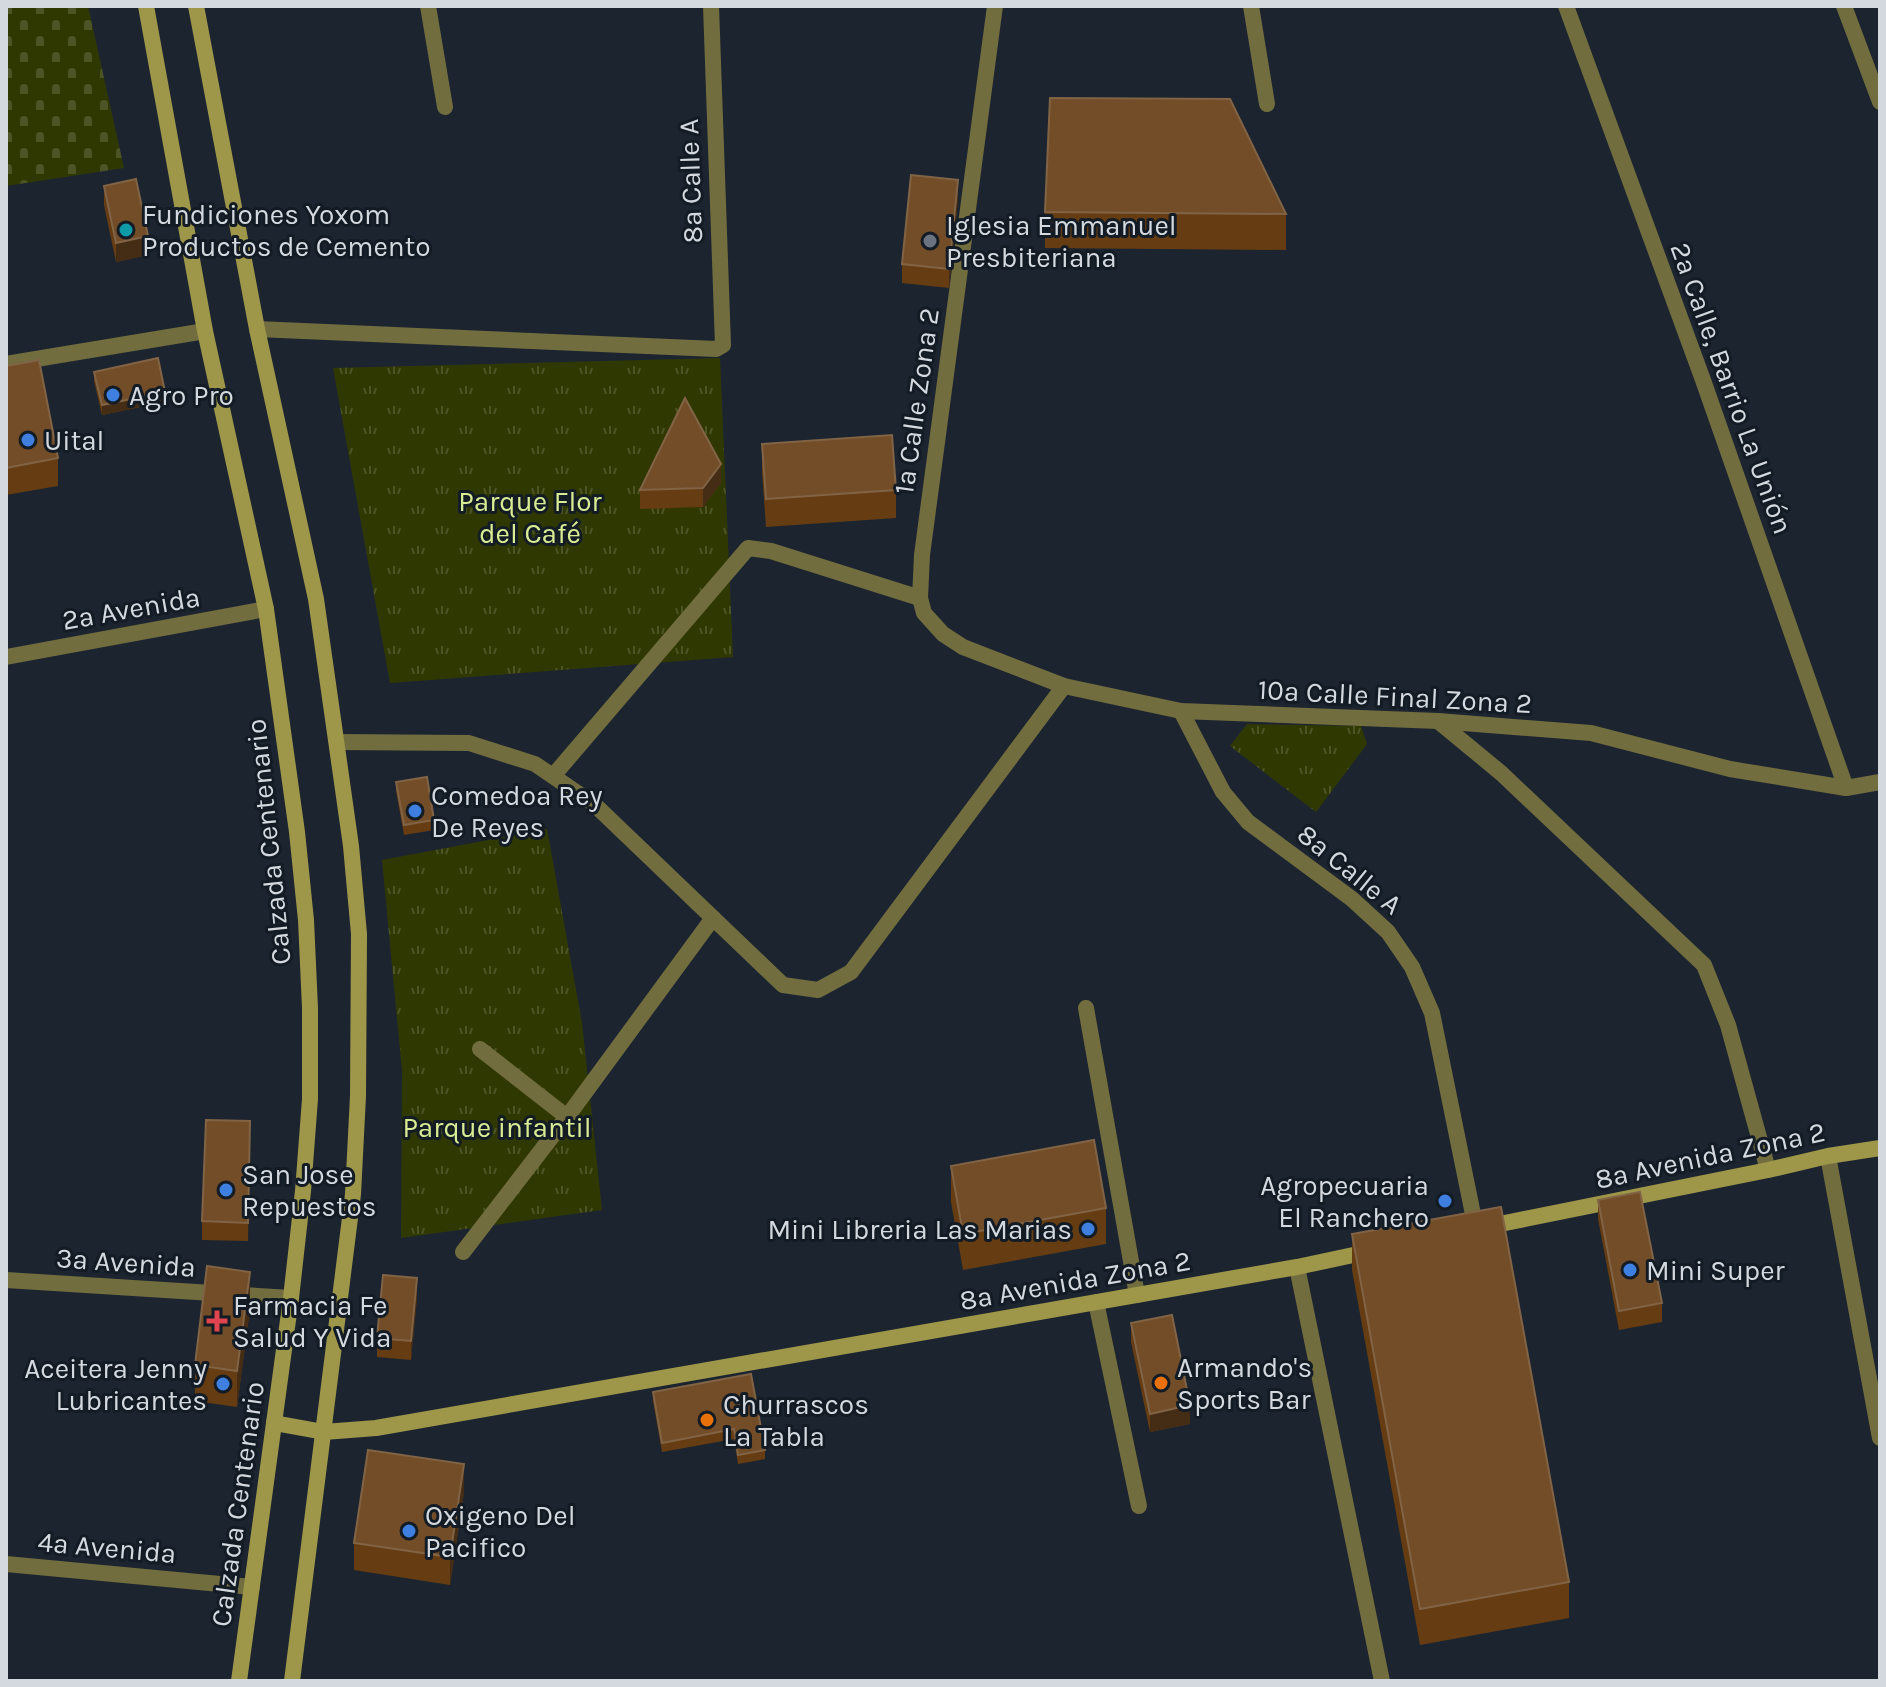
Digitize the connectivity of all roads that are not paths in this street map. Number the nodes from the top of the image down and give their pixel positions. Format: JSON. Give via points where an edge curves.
{"nodes":[{"id":1,"x":146,"y":6,"type":"edge"},
{"id":2,"x":196,"y":6,"type":"edge"},
{"id":3,"x":428,"y":6,"type":"edge"},
{"id":4,"x":711,"y":6,"type":"edge"},
{"id":5,"x":995,"y":6,"type":"edge"},
{"id":6,"x":1251,"y":6,"type":"edge"},
{"id":7,"x":1566,"y":6,"type":"edge"},
{"id":8,"x":1844,"y":6,"type":"edge"},
{"id":9,"x":1880,"y":102,"type":"edge"},
{"id":10,"x":1267,"y":104,"type":"dead end"},
{"id":11,"x":445,"y":107,"type":"dead end"},
{"id":12,"x":257,"y":329,"type":"junction"},
{"id":13,"x":205,"y":331,"type":"junction"},
{"id":14,"x":6,"y":364,"type":"edge"},
{"id":15,"x":922,"y":605,"type":"junction"},
{"id":16,"x":266,"y":609,"type":"junction"},
{"id":17,"x":6,"y":657,"type":"edge"},
{"id":18,"x":1064,"y":686,"type":"junction"},
{"id":19,"x":1181,"y":711,"type":"junction"},
{"id":20,"x":1438,"y":721,"type":"junction"},
{"id":21,"x":337,"y":742,"type":"junction"},
{"id":22,"x":553,"y":776,"type":"junction"},
{"id":23,"x":1880,"y":782,"type":"edge"},
{"id":24,"x":1846,"y":788,"type":"junction"},
{"id":25,"x":713,"y":918,"type":"junction"},
{"id":26,"x":1086,"y":1008,"type":"dead end"},
{"id":27,"x":480,"y":1049,"type":"dead end"},
{"id":28,"x":567,"y":1117,"type":"junction"},
{"id":29,"x":1880,"y":1148,"type":"edge"},
{"id":30,"x":1828,"y":1156,"type":"junction"},
{"id":31,"x":1768,"y":1170,"type":"junction"},
{"id":32,"x":1468,"y":1230,"type":"joint"},
{"id":33,"x":1386,"y":1248,"type":"edge"},
{"id":34,"x":463,"y":1252,"type":"dead end"},
{"id":35,"x":1297,"y":1267,"type":"junction"},
{"id":36,"x":6,"y":1280,"type":"edge"},
{"id":37,"x":1137,"y":1295,"type":"junction"},
{"id":38,"x":291,"y":1298,"type":"junction"},
{"id":39,"x":1096,"y":1302,"type":"junction"},
{"id":40,"x":274,"y":1423,"type":"junction"},
{"id":41,"x":324,"y":1432,"type":"junction"},
{"id":42,"x":1880,"y":1438,"type":"edge"},
{"id":43,"x":1139,"y":1506,"type":"dead end"},
{"id":44,"x":6,"y":1564,"type":"edge"},
{"id":45,"x":252,"y":1587,"type":"junction"},
{"id":46,"x":239,"y":1681,"type":"edge"},
{"id":47,"x":292,"y":1681,"type":"edge"},
{"id":48,"x":1382,"y":1681,"type":"edge"}],
"edges":[{"from":1,"to":13,"type":"main road","name":"Calzada Centenario"},
{"from":2,"to":12,"type":"main road"},
{"from":3,"to":11,"type":"street"},
{"from":4,"to":12,"type":"street","name":"8a Calle A","via":[[723,345],[716,349]]},
{"from":5,"to":15,"type":"street","name":"1a Calle Zona 2","via":[[922,555]]},
{"from":6,"to":10,"type":"street"},
{"from":7,"to":24,"type":"street","name":"2a Calle, Barrio La Unión"},
{"from":8,"to":9,"type":"street"},
{"from":12,"to":21,"type":"main road","via":[[316,599]]},
{"from":13,"to":14,"type":"street"},
{"from":13,"to":16,"type":"main road","name":"Calzada Centenario"},
{"from":15,"to":18,"type":"street","name":"10a Calle Final Zona 2","via":[[943,634],[963,647]]},
{"from":15,"to":22,"type":"street","via":[[771,551],[748,548]]},
{"from":16,"to":17,"type":"street","name":"2a Avenida"},
{"from":16,"to":38,"type":"main road","name":"Calzada Centenario","via":[[297,832],[310,1008],[309,1115]]},
{"from":18,"to":19,"type":"street","name":"10a Calle Final Zona 2"},
{"from":18,"to":25,"type":"street","via":[[851,972],[818,990],[783,985]]},
{"from":19,"to":20,"type":"street","name":"10a Calle Final Zona 2"},
{"from":19,"to":32,"type":"street","name":"8a Calle A","via":[[1223,792],[1248,822],[1352,899],[1388,932],[1412,967],[1432,1013]]},
{"from":20,"to":24,"type":"street","name":"10a Calle Final Zona 2","via":[[1591,733],[1730,769]]},
{"from":20,"to":31,"type":"street","via":[[1501,773],[1704,965],[1728,1025]]},
{"from":21,"to":22,"type":"street","via":[[469,743],[535,764]]},
{"from":21,"to":41,"type":"main road","via":[[359,934],[359,1024],[353,1194]]},
{"from":22,"to":25,"type":"street","via":[[595,805]]},
{"from":23,"to":24,"type":"street","name":"10a Calle Final Zona 2"},
{"from":25,"to":28,"type":"street"},
{"from":26,"to":37,"type":"street"},
{"from":27,"to":28,"type":"street"},
{"from":28,"to":34,"type":"street"},
{"from":29,"to":30,"type":"main road","name":"8a Avenida Zona 2"},
{"from":30,"to":31,"type":"main road","name":"8a Avenida Zona 2"},
{"from":30,"to":42,"type":"street"},
{"from":31,"to":32,"type":"main road","name":"8a Avenida Zona 2"},
{"from":33,"to":35,"type":"main road","name":"8a Avenida Zona 2"},
{"from":35,"to":37,"type":"main road","name":"8a Avenida Zona 2"},
{"from":35,"to":48,"type":"street"},
{"from":36,"to":38,"type":"street","name":"3a Avenida"},
{"from":37,"to":39,"type":"main road","name":"8a Avenida Zona 2"},
{"from":38,"to":40,"type":"main road","name":"Calzada Centenario"},
{"from":39,"to":41,"type":"main road","name":"8a Avenida Zona 2","via":[[376,1428]]},
{"from":39,"to":43,"type":"street"},
{"from":40,"to":41,"type":"main road","name":"8a Avenida Zona 2"},
{"from":40,"to":45,"type":"main road","name":"Calzada Centenario"},
{"from":41,"to":47,"type":"main road"},
{"from":44,"to":45,"type":"street","name":"4a Avenida"},
{"from":45,"to":46,"type":"main road","name":"Calzada Centenario"}]}
